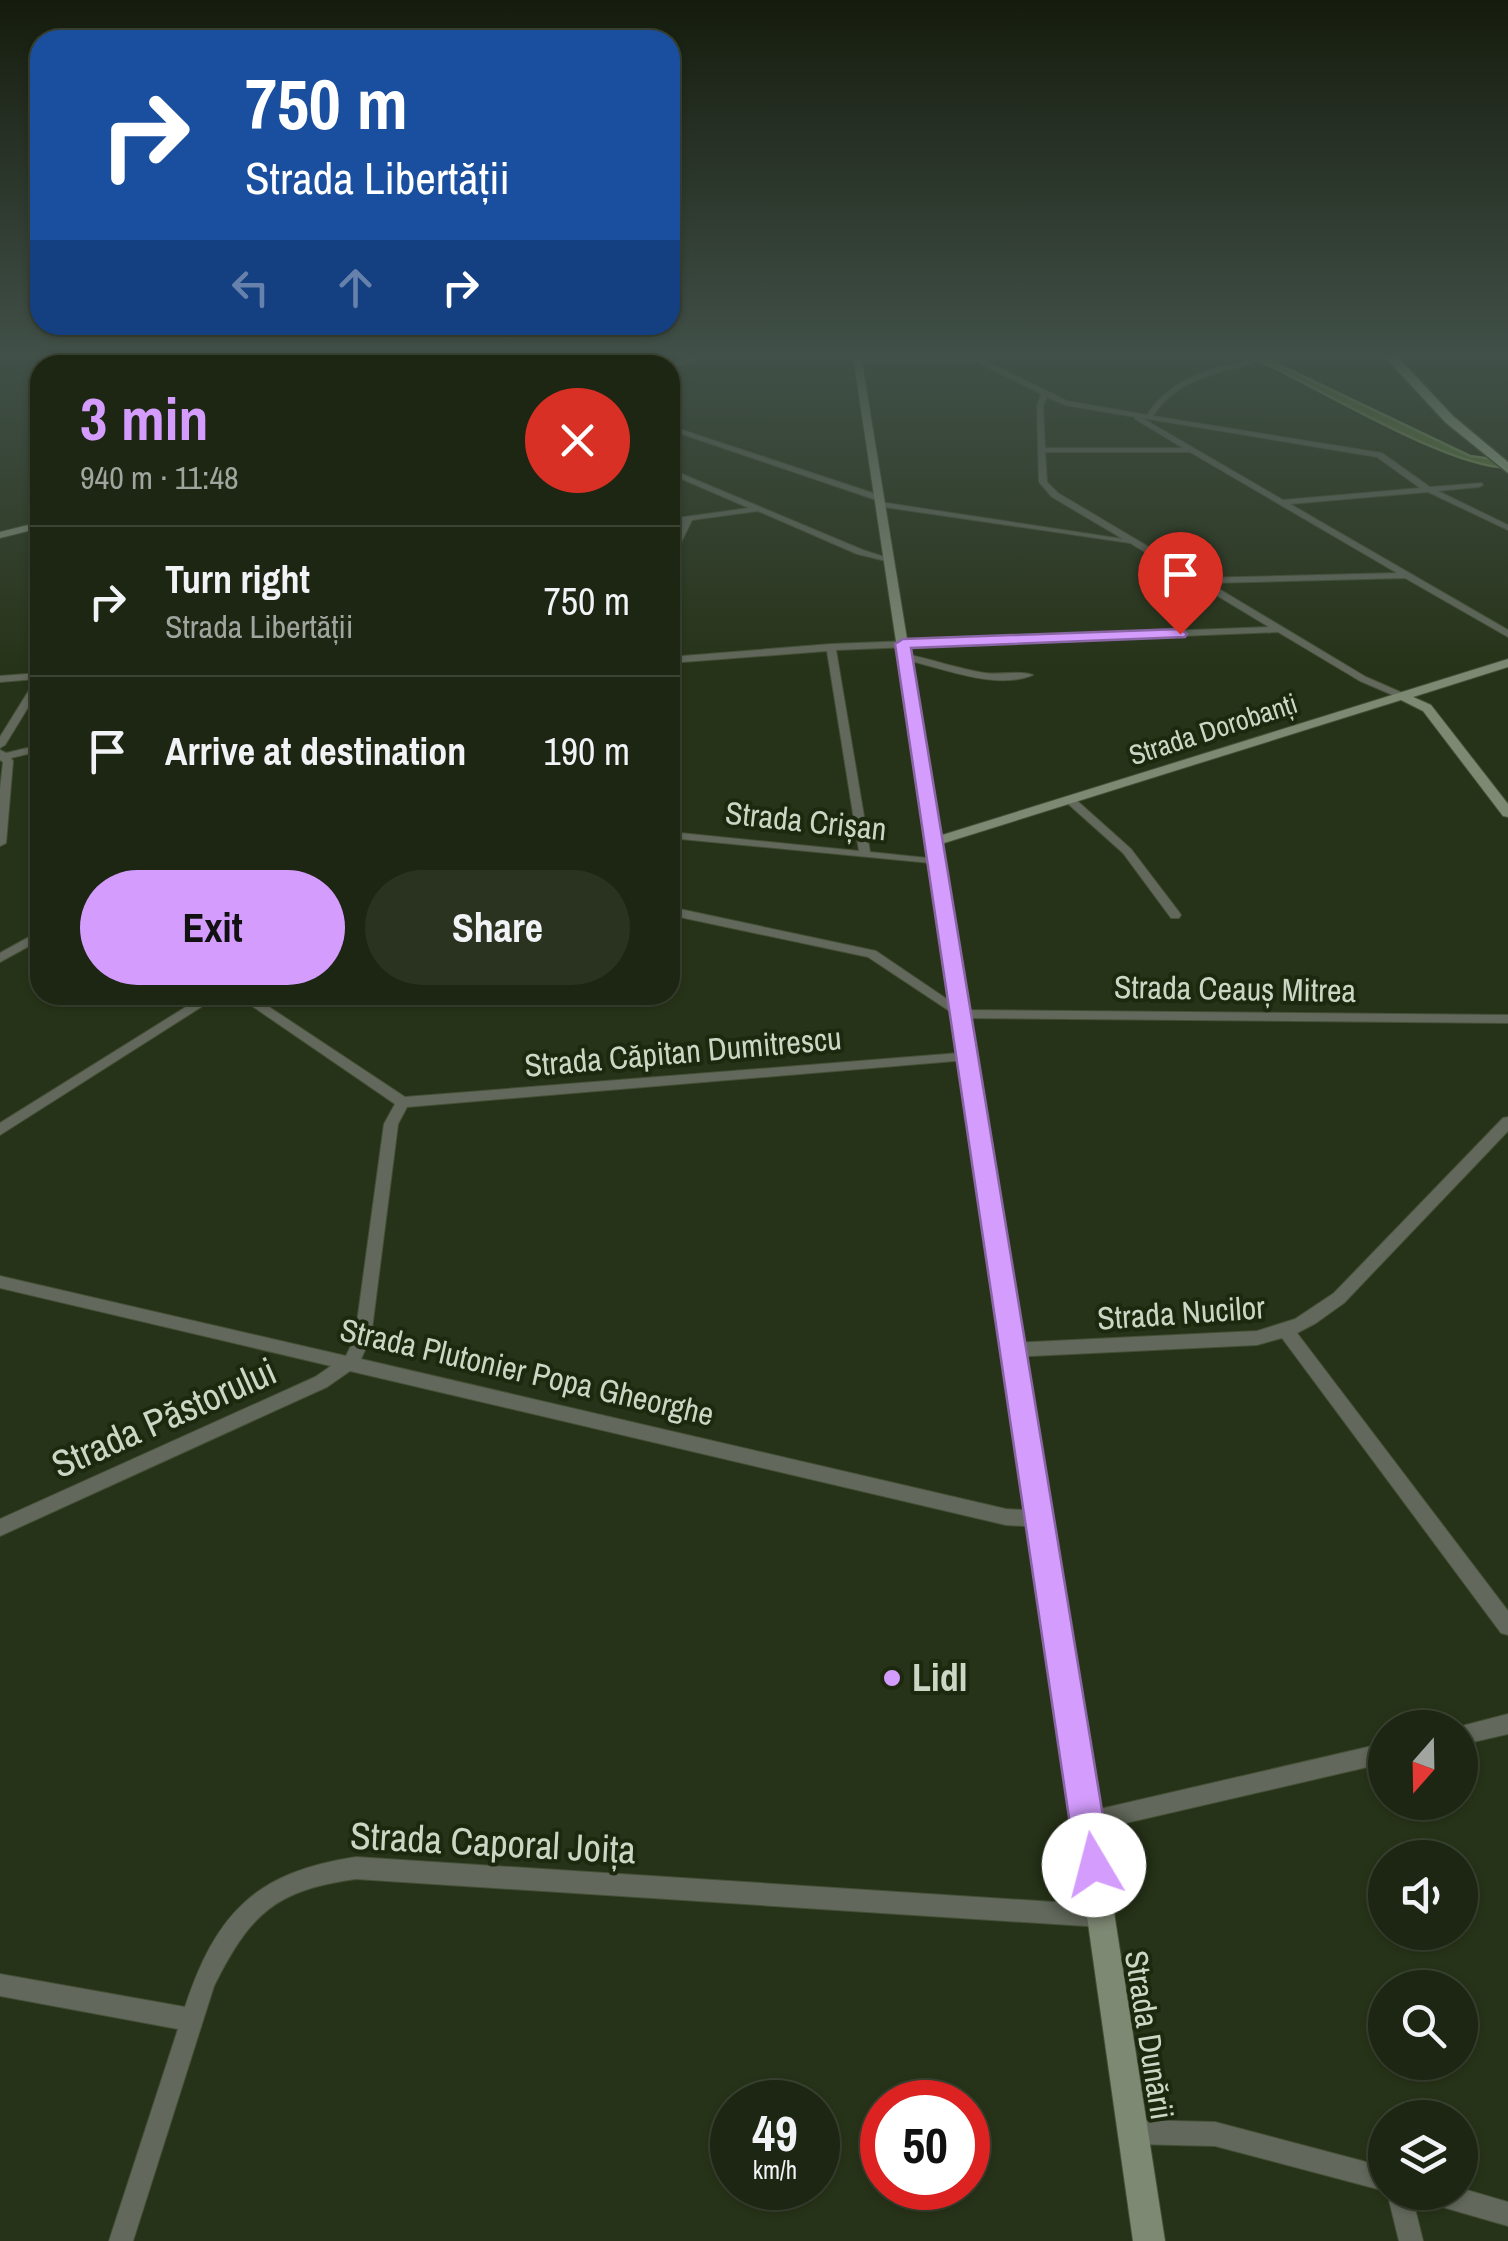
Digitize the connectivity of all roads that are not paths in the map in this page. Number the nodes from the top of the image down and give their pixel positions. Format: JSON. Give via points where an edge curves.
{"nodes":[{"id":1,"x":764,"y":461,"type":"edge"},
{"id":2,"x":874,"y":461,"type":"edge"},
{"id":3,"x":1042,"y":461,"type":"edge"},
{"id":4,"x":1209,"y":461,"type":"edge"},
{"id":5,"x":1384,"y":461,"type":"edge"},
{"id":6,"x":680,"y":475,"type":"edge"},
{"id":7,"x":1478,"y":485,"type":"dead end"},
{"id":8,"x":1428,"y":489,"type":"junction"},
{"id":9,"x":880,"y":501,"type":"junction"},
{"id":10,"x":1281,"y":502,"type":"junction"},
{"id":11,"x":757,"y":509,"type":"junction"},
{"id":12,"x":680,"y":520,"type":"edge"},
{"id":13,"x":688,"y":520,"type":"junction"},
{"id":14,"x":30,"y":526,"type":"edge"},
{"id":15,"x":1508,"y":528,"type":"edge"},
{"id":16,"x":681,"y":532,"type":"edge"},
{"id":17,"x":0,"y":534,"type":"edge"},
{"id":18,"x":1133,"y":543,"type":"junction"},
{"id":19,"x":890,"y":560,"type":"junction"},
{"id":20,"x":1406,"y":575,"type":"junction"},
{"id":21,"x":1200,"y":581,"type":"junction"},
{"id":22,"x":1282,"y":629,"type":"junction"},
{"id":23,"x":1508,"y":634,"type":"edge"},
{"id":24,"x":831,"y":647,"type":"junction"},
{"id":25,"x":904,"y":650,"type":"junction"},
{"id":26,"x":680,"y":659,"type":"edge"},
{"id":27,"x":1508,"y":664,"type":"edge"},
{"id":28,"x":1028,"y":675,"type":"dead end"},
{"id":29,"x":30,"y":678,"type":"edge"},
{"id":30,"x":0,"y":679,"type":"edge"},
{"id":31,"x":1402,"y":696,"type":"junction"},
{"id":32,"x":30,"y":697,"type":"edge"},
{"id":33,"x":30,"y":749,"type":"edge"},
{"id":34,"x":1,"y":753,"type":"edge"},
{"id":35,"x":1070,"y":800,"type":"junction"},
{"id":36,"x":1508,"y":813,"type":"edge"},
{"id":37,"x":680,"y":836,"type":"edge"},
{"id":38,"x":0,"y":843,"type":"edge"},
{"id":39,"x":935,"y":852,"type":"junction"},
{"id":40,"x":865,"y":855,"type":"junction"},
{"id":41,"x":680,"y":914,"type":"edge"},
{"id":42,"x":1175,"y":915,"type":"dead end"},
{"id":43,"x":30,"y":941,"type":"edge"},
{"id":44,"x":0,"y":958,"type":"edge"},
{"id":45,"x":198,"y":1005,"type":"edge"},
{"id":46,"x":257,"y":1005,"type":"edge"},
{"id":47,"x":960,"y":1014,"type":"junction"},
{"id":48,"x":1508,"y":1019,"type":"edge"},
{"id":49,"x":967,"y":1055,"type":"junction"},
{"id":50,"x":403,"y":1102,"type":"junction"},
{"id":51,"x":1508,"y":1122,"type":"edge"},
{"id":52,"x":0,"y":1130,"type":"edge"},
{"id":53,"x":0,"y":1282,"type":"edge"},
{"id":54,"x":1286,"y":1332,"type":"junction"},
{"id":55,"x":1013,"y":1350,"type":"junction"},
{"id":56,"x":352,"y":1361,"type":"junction"},
{"id":57,"x":1040,"y":1520,"type":"junction"},
{"id":58,"x":0,"y":1528,"type":"edge"},
{"id":59,"x":1508,"y":1626,"type":"edge"},
{"id":60,"x":1508,"y":1724,"type":"edge"},
{"id":61,"x":1478,"y":1731,"type":"edge"},
{"id":62,"x":1368,"y":1757,"type":"edge"},
{"id":63,"x":1088,"y":1822,"type":"junction"},
{"id":64,"x":1101,"y":1916,"type":"junction"},
{"id":65,"x":0,"y":1985,"type":"edge"},
{"id":66,"x":192,"y":2020,"type":"junction"},
{"id":67,"x":1134,"y":2132,"type":"junction"},
{"id":68,"x":1368,"y":2175,"type":"edge"},
{"id":69,"x":1478,"y":2205,"type":"edge"},
{"id":70,"x":1403,"y":2210,"type":"edge"},
{"id":71,"x":1508,"y":2214,"type":"edge"},
{"id":72,"x":120,"y":2241,"type":"edge"},
{"id":73,"x":1149,"y":2241,"type":"edge"},
{"id":74,"x":1411,"y":2241,"type":"edge"}],
"edges":[{"from":1,"to":9,"type":"street"},
{"from":2,"to":9,"type":"main road","name":"Strada Dunării"},
{"from":3,"to":18,"type":"street","via":[[1048,488]]},
{"from":4,"to":10,"type":"street"},
{"from":5,"to":8,"type":"street"},
{"from":6,"to":11,"type":"street"},
{"from":7,"to":8,"type":"street"},
{"from":8,"to":10,"type":"street"},
{"from":8,"to":15,"type":"street"},
{"from":9,"to":18,"type":"street"},
{"from":9,"to":19,"type":"main road","name":"Strada Dunării"},
{"from":10,"to":20,"type":"street"},
{"from":11,"to":13,"type":"street"},
{"from":11,"to":19,"type":"street"},
{"from":12,"to":13,"type":"street"},
{"from":13,"to":16,"type":"street"},
{"from":14,"to":17,"type":"main road"},
{"from":18,"to":21,"type":"street"},
{"from":19,"to":25,"type":"main road","name":"Strada Dunării"},
{"from":20,"to":21,"type":"street"},
{"from":20,"to":23,"type":"street"},
{"from":21,"to":22,"type":"street"},
{"from":22,"to":25,"type":"street"},
{"from":22,"to":31,"type":"street"},
{"from":24,"to":25,"type":"street"},
{"from":24,"to":26,"type":"street"},
{"from":24,"to":40,"type":"street"},
{"from":25,"to":28,"type":"street","via":[[970,676]]},
{"from":25,"to":39,"type":"main road","name":"Strada Dunării"},
{"from":27,"to":31,"type":"main road","name":"Strada Dorobanți"},
{"from":29,"to":30,"type":"street"},
{"from":31,"to":35,"type":"main road","name":"Strada Dorobanți"},
{"from":31,"to":36,"type":"main road","via":[[1427,708]]},
{"from":32,"to":34,"type":"street"},
{"from":33,"to":34,"type":"street"},
{"from":34,"to":38,"type":"street"},
{"from":35,"to":39,"type":"main road","name":"Strada Dorobanți"},
{"from":35,"to":42,"type":"street","via":[[1127,851]]},
{"from":37,"to":40,"type":"street","name":"Strada Crișan"},
{"from":39,"to":40,"type":"street","name":"Strada Crișan"},
{"from":39,"to":47,"type":"main road","name":"Strada Dunării"},
{"from":41,"to":47,"type":"street","via":[[872,954]]},
{"from":43,"to":44,"type":"street"},
{"from":45,"to":52,"type":"street"},
{"from":46,"to":50,"type":"street"},
{"from":47,"to":48,"type":"street","name":"Strada Ceauș Mitrea"},
{"from":47,"to":49,"type":"main road","name":"Strada Dunării"},
{"from":49,"to":50,"type":"street","name":"Strada Căpitan Dumitrescu"},
{"from":49,"to":55,"type":"main road","name":"Strada Dunării"},
{"from":50,"to":56,"type":"street","via":[[391,1124],[363,1337]]},
{"from":51,"to":54,"type":"street","name":"Strada Nucilor","via":[[1339,1298]]},
{"from":53,"to":56,"type":"street","name":"Strada Plutonier Popa Gheorghe"},
{"from":54,"to":55,"type":"street","name":"Strada Nucilor"},
{"from":54,"to":59,"type":"street"},
{"from":55,"to":57,"type":"main road","name":"Strada Dunării"},
{"from":56,"to":57,"type":"street","name":"Strada Plutonier Popa Gheorghe"},
{"from":56,"to":58,"type":"street","name":"Strada Păstorului","via":[[321,1382]]},
{"from":57,"to":63,"type":"main road","name":"Strada Dunării"},
{"from":60,"to":61,"type":"street"},
{"from":62,"to":63,"type":"street"},
{"from":63,"to":64,"type":"main road","name":"Strada Dunării"},
{"from":64,"to":66,"type":"street","name":"Strada Caporal Joița","via":[[356,1868],[267,1894],[240,1918],[221,1946]]},
{"from":64,"to":67,"type":"main road","name":"Strada Dunării"},
{"from":65,"to":66,"type":"street"},
{"from":66,"to":72,"type":"street","name":"Strada Caporal Joița"},
{"from":67,"to":68,"type":"street","via":[[1214,2134]]},
{"from":67,"to":73,"type":"main road","name":"Strada Dunării"},
{"from":69,"to":71,"type":"street"},
{"from":70,"to":74,"type":"street"}]}
